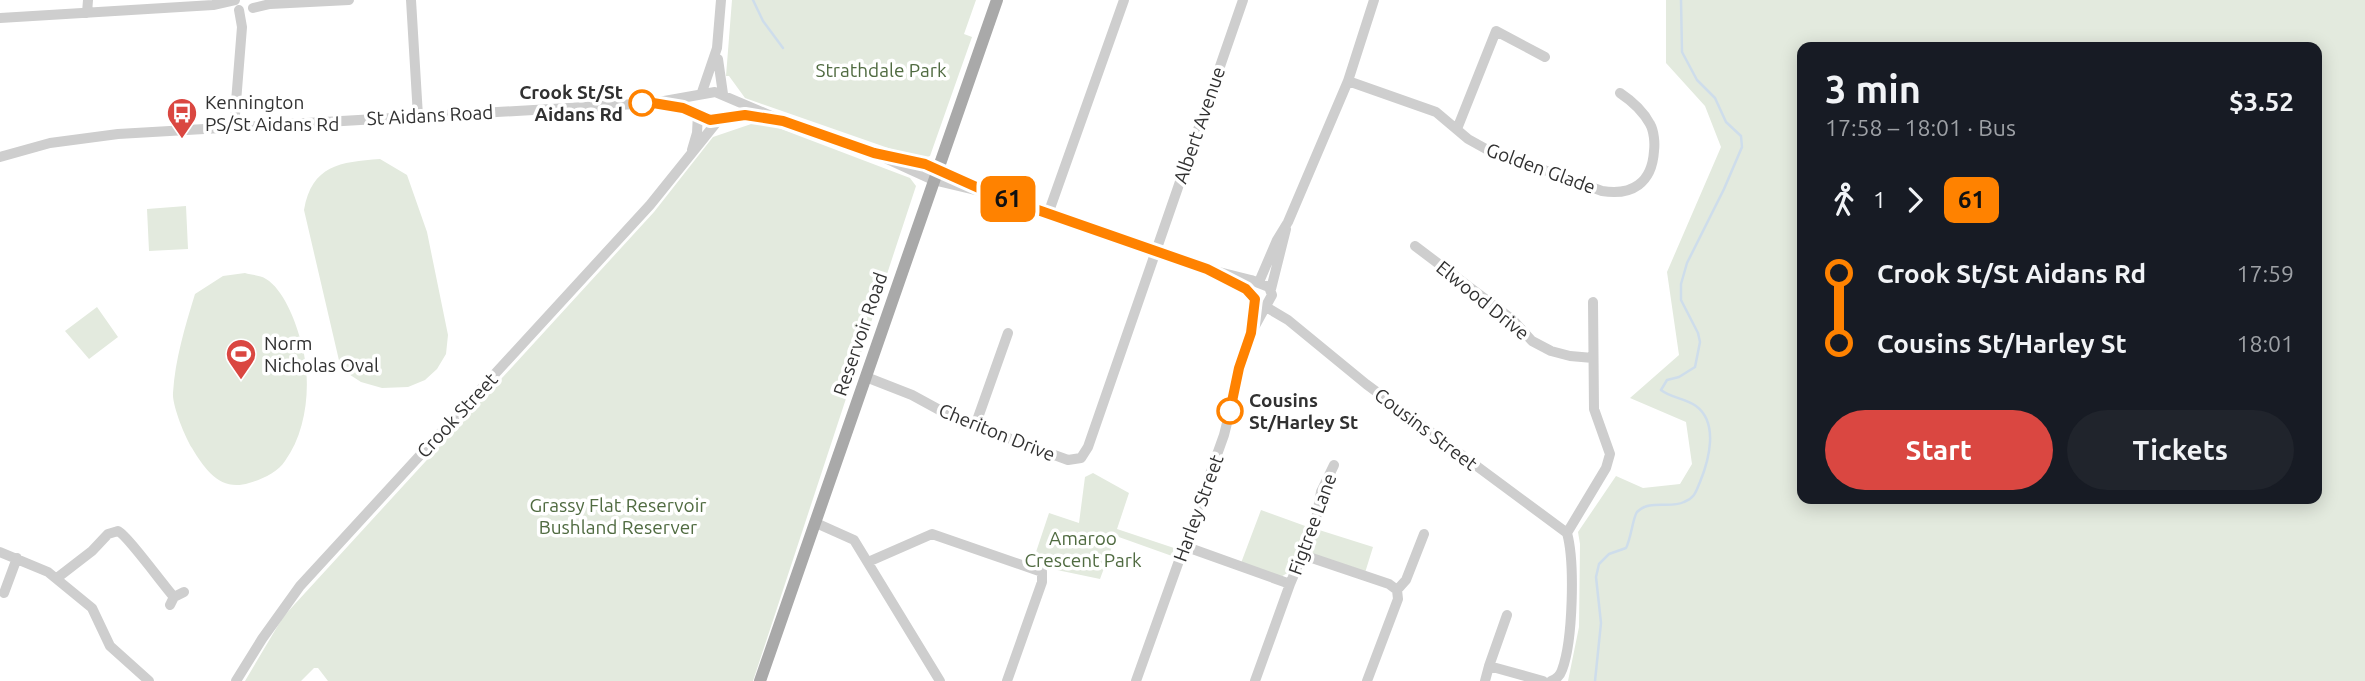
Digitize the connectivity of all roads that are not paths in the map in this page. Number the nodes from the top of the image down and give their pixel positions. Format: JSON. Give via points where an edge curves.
{"nodes":[{"id":1,"x":88,"y":0,"type":"edge"},
{"id":2,"x":349,"y":0,"type":"edge"},
{"id":3,"x":411,"y":0,"type":"edge"},
{"id":4,"x":721,"y":0,"type":"edge"},
{"id":5,"x":997,"y":0,"type":"edge"},
{"id":6,"x":1125,"y":0,"type":"edge"},
{"id":7,"x":1243,"y":0,"type":"edge"},
{"id":8,"x":1374,"y":0,"type":"edge"},
{"id":9,"x":245,"y":5,"type":"edge"},
{"id":10,"x":88,"y":13,"type":"junction"},
{"id":11,"x":0,"y":18,"type":"edge"},
{"id":12,"x":717,"y":48,"type":"junction"},
{"id":13,"x":1545,"y":57,"type":"dead end"},
{"id":14,"x":1348,"y":81,"type":"junction"},
{"id":15,"x":702,"y":93,"type":"junction"},
{"id":16,"x":1620,"y":93,"type":"dead end"},
{"id":17,"x":723,"y":95,"type":"junction"},
{"id":18,"x":653,"y":103,"type":"junction"},
{"id":19,"x":698,"y":114,"type":"junction"},
{"id":20,"x":418,"y":116,"type":"junction"},
{"id":21,"x":721,"y":118,"type":"junction"},
{"id":22,"x":783,"y":121,"type":"junction"},
{"id":23,"x":234,"y":127,"type":"junction"},
{"id":24,"x":1457,"y":129,"type":"junction"},
{"id":25,"x":0,"y":157,"type":"edge"},
{"id":26,"x":689,"y":157,"type":"junction"},
{"id":27,"x":935,"y":174,"type":"junction"},
{"id":28,"x":1048,"y":214,"type":"junction"},
{"id":29,"x":1288,"y":222,"type":"junction"},
{"id":30,"x":1415,"y":246,"type":"dead end"},
{"id":31,"x":1155,"y":251,"type":"junction"},
{"id":32,"x":1207,"y":269,"type":"junction"},
{"id":33,"x":1259,"y":282,"type":"junction"},
{"id":34,"x":1271,"y":291,"type":"junction"},
{"id":35,"x":1255,"y":297,"type":"junction"},
{"id":36,"x":1593,"y":302,"type":"dead end"},
{"id":37,"x":1266,"y":307,"type":"junction"},
{"id":38,"x":1288,"y":320,"type":"junction"},
{"id":39,"x":1008,"y":333,"type":"dead end"},
{"id":40,"x":1251,"y":333,"type":"junction"},
{"id":41,"x":1593,"y":358,"type":"junction"},
{"id":42,"x":866,"y":377,"type":"junction"},
{"id":43,"x":975,"y":426,"type":"junction"},
{"id":44,"x":1334,"y":464,"type":"dead end"},
{"id":45,"x":816,"y":523,"type":"junction"},
{"id":46,"x":1567,"y":533,"type":"junction"},
{"id":47,"x":1424,"y":534,"type":"dead end"},
{"id":48,"x":1184,"y":546,"type":"junction"},
{"id":49,"x":0,"y":552,"type":"edge"},
{"id":50,"x":1303,"y":555,"type":"junction"},
{"id":51,"x":17,"y":558,"type":"junction"},
{"id":52,"x":868,"y":562,"type":"junction"},
{"id":53,"x":57,"y":578,"type":"junction"},
{"id":54,"x":1290,"y":584,"type":"junction"},
{"id":55,"x":1397,"y":590,"type":"junction"},
{"id":56,"x":4,"y":594,"type":"edge"},
{"id":57,"x":176,"y":598,"type":"dead end"},
{"id":58,"x":1507,"y":615,"type":"dead end"},
{"id":59,"x":1489,"y":666,"type":"junction"},
{"id":60,"x":149,"y":681,"type":"edge"},
{"id":61,"x":236,"y":681,"type":"edge"},
{"id":62,"x":760,"y":681,"type":"edge"},
{"id":63,"x":940,"y":681,"type":"edge"},
{"id":64,"x":1007,"y":681,"type":"edge"},
{"id":65,"x":1136,"y":681,"type":"edge"},
{"id":66,"x":1255,"y":681,"type":"edge"},
{"id":67,"x":1367,"y":681,"type":"edge"},
{"id":68,"x":1485,"y":681,"type":"edge"},
{"id":69,"x":1543,"y":681,"type":"edge"},
{"id":70,"x":1551,"y":681,"type":"edge"}],
"edges":[{"from":1,"to":10,"type":"street"},
{"from":2,"to":9,"type":"street"},
{"from":3,"to":20,"type":"street"},
{"from":4,"to":12,"type":"street"},
{"from":5,"to":27,"type":"main road","name":"Reservoir Road"},
{"from":6,"to":28,"type":"street"},
{"from":7,"to":31,"type":"street","name":"Albert Avenue"},
{"from":8,"to":14,"type":"street"},
{"from":9,"to":10,"type":"street"},
{"from":9,"to":23,"type":"street"},
{"from":10,"to":11,"type":"street"},
{"from":12,"to":15,"type":"street"},
{"from":12,"to":17,"type":"street"},
{"from":13,"to":24,"type":"street","via":[[1496,31]]},
{"from":14,"to":24,"type":"street","name":"Golden Glade","via":[[1436,112]]},
{"from":14,"to":29,"type":"street"},
{"from":15,"to":17,"type":"street"},
{"from":15,"to":18,"type":"street","name":"St Aidans Road"},
{"from":15,"to":19,"type":"street","via":[[696,101]]},
{"from":16,"to":24,"type":"street","name":"Golden Glade","via":[[1652,126],[1654,143],[1651,167],[1641,184],[1618,194],[1486,149]]},
{"from":17,"to":21,"type":"street"},
{"from":17,"to":22,"type":"street"},
{"from":18,"to":19,"type":"street","name":"St Aidans Road"},
{"from":18,"to":20,"type":"street","name":"St Aidans Road"},
{"from":19,"to":21,"type":"street","via":[[710,120]]},
{"from":19,"to":26,"type":"street","name":"Crook Street"},
{"from":20,"to":23,"type":"street","name":"St Aidans Road"},
{"from":21,"to":22,"type":"street","via":[[745,115]]},
{"from":21,"to":26,"type":"street","name":"Crook Street"},
{"from":22,"to":27,"type":"street"},
{"from":23,"to":25,"type":"street","name":"St Aidans Road","via":[[94,137]]},
{"from":26,"to":61,"type":"street","name":"Crook Street","via":[[643,213],[306,579]]},
{"from":27,"to":28,"type":"street"},
{"from":27,"to":42,"type":"main road","name":"Reservoir Road"},
{"from":28,"to":31,"type":"street"},
{"from":29,"to":33,"type":"street"},
{"from":29,"to":34,"type":"street"},
{"from":30,"to":41,"type":"street","name":"Elwood Drive","via":[[1513,320],[1532,341],[1551,351]]},
{"from":31,"to":32,"type":"street"},
{"from":31,"to":43,"type":"street","name":"Cheriton Drive","via":[[1081,458],[1068,460]]},
{"from":32,"to":33,"type":"street"},
{"from":32,"to":35,"type":"street"},
{"from":33,"to":34,"type":"street"},
{"from":33,"to":35,"type":"street","name":"Harley Street"},
{"from":34,"to":37,"type":"street","name":"Harley Street"},
{"from":34,"to":38,"type":"street","name":"Cousins Street"},
{"from":35,"to":37,"type":"street","name":"Cousins Street"},
{"from":35,"to":40,"type":"street","name":"Harley Street"},
{"from":36,"to":41,"type":"street"},
{"from":37,"to":38,"type":"street","name":"Cousins Street"},
{"from":37,"to":40,"type":"street","name":"Harley Street"},
{"from":38,"to":46,"type":"street","name":"Cousins Street","via":[[1366,384]]},
{"from":39,"to":43,"type":"street"},
{"from":40,"to":48,"type":"street","name":"Harley Street","via":[[1227,424]]},
{"from":41,"to":46,"type":"street","via":[[1594,409],[1610,454]]},
{"from":42,"to":43,"type":"street","name":"Cheriton Drive"},
{"from":42,"to":45,"type":"main road","name":"Reservoir Road"},
{"from":44,"to":50,"type":"street","name":"Figtree Lane"},
{"from":45,"to":52,"type":"street","via":[[851,537]]},
{"from":45,"to":62,"type":"main road","name":"Reservoir Road"},
{"from":46,"to":70,"type":"street","via":[[1571,546],[1570,629],[1562,671]]},
{"from":47,"to":55,"type":"street","via":[[1406,580]]},
{"from":48,"to":54,"type":"street","name":"Figtree Lane"},
{"from":48,"to":65,"type":"street","name":"Harley Street"},
{"from":49,"to":51,"type":"street"},
{"from":50,"to":54,"type":"street","name":"Figtree Lane"},
{"from":50,"to":55,"type":"street"},
{"from":51,"to":53,"type":"street"},
{"from":51,"to":56,"type":"street"},
{"from":52,"to":63,"type":"street"},
{"from":52,"to":64,"type":"street","via":[[932,534],[1042,572]]},
{"from":53,"to":57,"type":"street","via":[[108,534],[123,528]]},
{"from":53,"to":60,"type":"street","via":[[92,608],[110,646]]},
{"from":54,"to":66,"type":"street","name":"Figtree Lane"},
{"from":55,"to":67,"type":"street","via":[[1398,599]]},
{"from":58,"to":59,"type":"street"},
{"from":59,"to":68,"type":"street"},
{"from":59,"to":69,"type":"street"}]}
